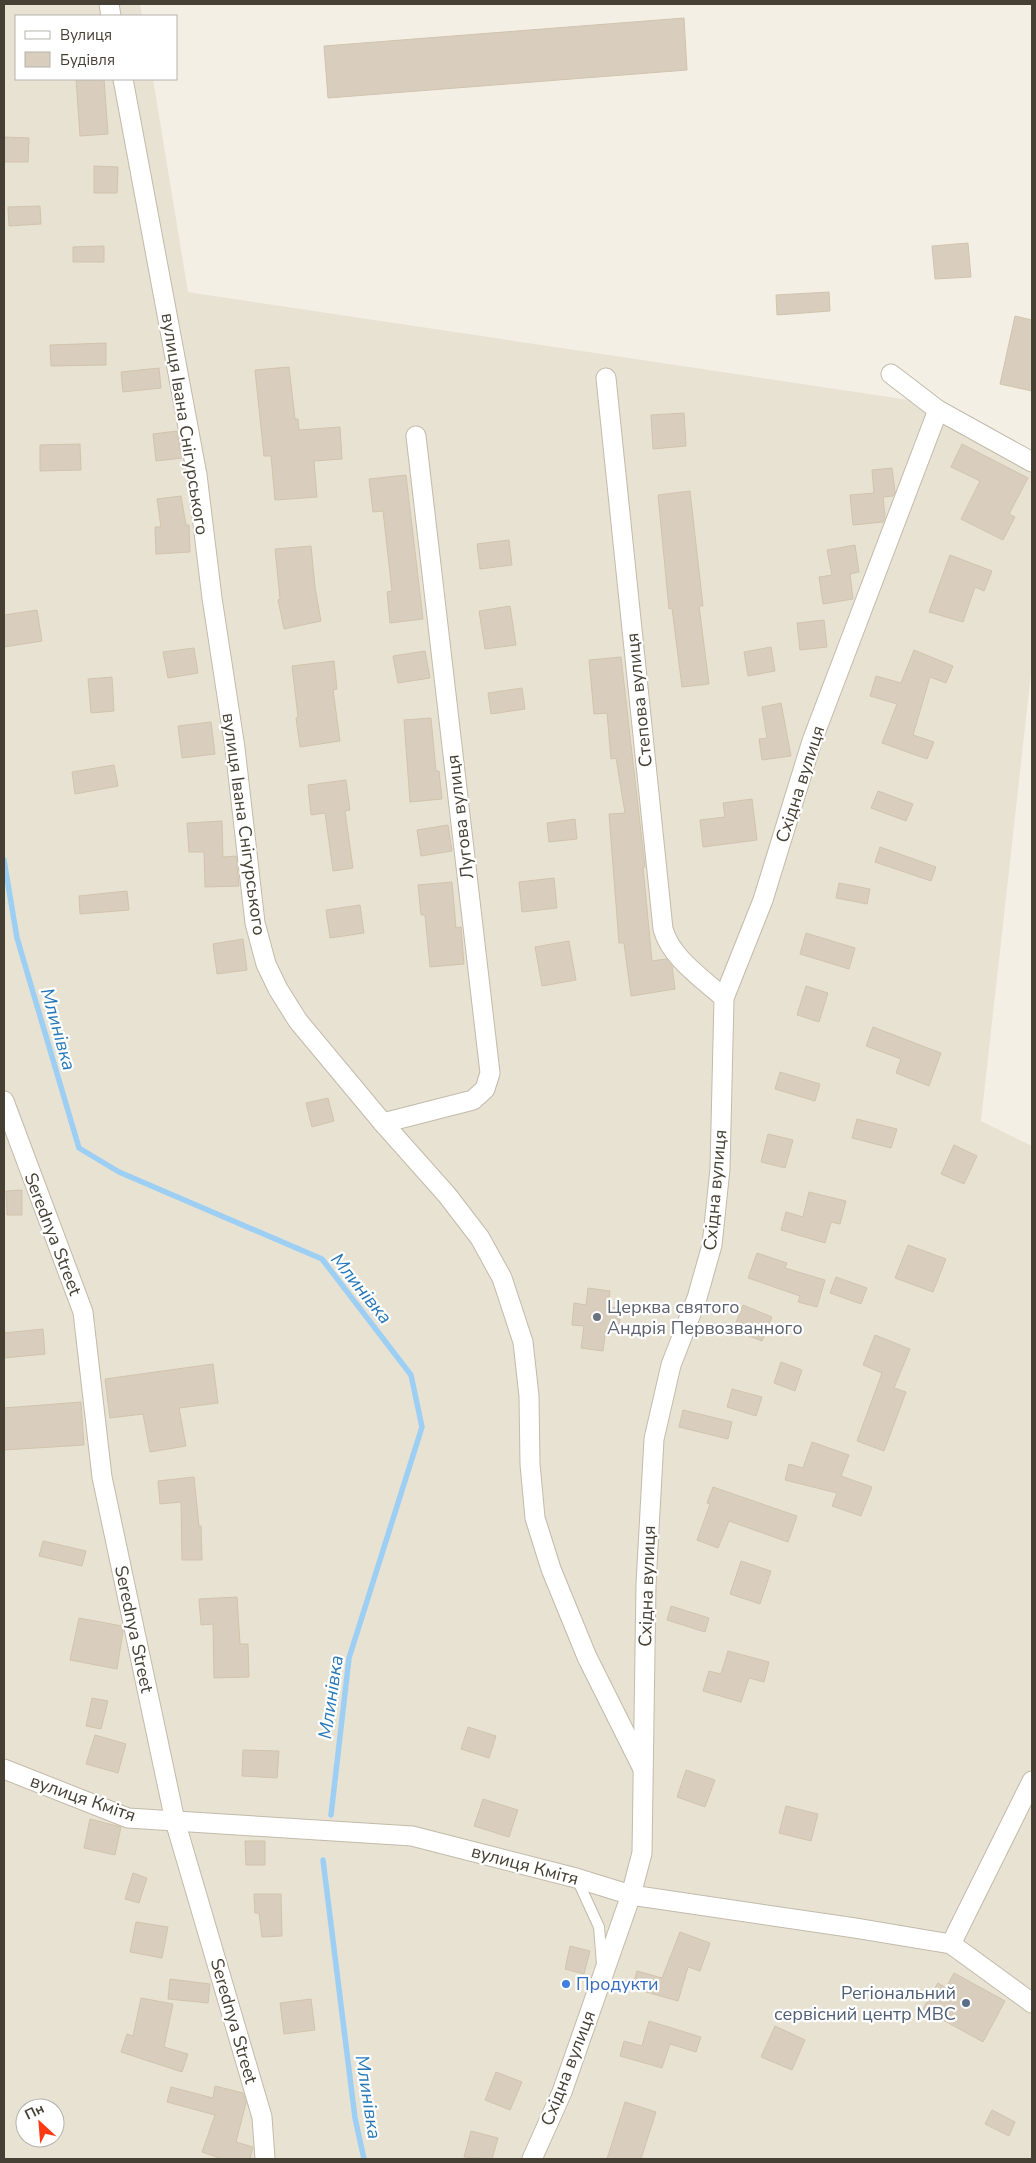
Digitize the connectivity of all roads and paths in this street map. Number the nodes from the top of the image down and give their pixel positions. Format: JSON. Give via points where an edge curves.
{"nodes":[{"id":1,"x":123,"y":80,"type":"edge"},
{"id":2,"x":891,"y":374,"type":"dead end"},
{"id":3,"x":606,"y":378,"type":"dead end"},
{"id":4,"x":938,"y":410,"type":"junction"},
{"id":5,"x":416,"y":436,"type":"dead end"},
{"id":6,"x":1032,"y":462,"type":"edge"},
{"id":7,"x":724,"y":998,"type":"junction"},
{"id":8,"x":4,"y":1100,"type":"edge"},
{"id":9,"x":383,"y":1123,"type":"junction"},
{"id":10,"x":4,"y":1769,"type":"edge"},
{"id":11,"x":644,"y":1771,"type":"junction"},
{"id":12,"x":1032,"y":1781,"type":"edge"},
{"id":13,"x":175,"y":1821,"type":"junction"},
{"id":14,"x":576,"y":1878,"type":"junction"},
{"id":15,"x":631,"y":1895,"type":"junction"},
{"id":16,"x":951,"y":1944,"type":"junction"},
{"id":17,"x":602,"y":1975,"type":"junction"},
{"id":18,"x":1032,"y":2003,"type":"edge"},
{"id":19,"x":265,"y":2159,"type":"edge"},
{"id":20,"x":532,"y":2159,"type":"edge"}],
"edges":[{"from":1,"to":9,"type":"street","name":"вулиця Івана Снігурського","via":[[197,475],[235,748],[255,923],[266,964],[298,1021]]},
{"from":2,"to":4,"type":"street"},
{"from":3,"to":7,"type":"street","name":"Степова вулиця","via":[[663,929],[667,943],[677,955]]},
{"from":4,"to":6,"type":"street"},
{"from":4,"to":7,"type":"street","name":"Східна вулиця","via":[[812,741],[763,900]]},
{"from":5,"to":9,"type":"street","name":"Лугова вулиця","via":[[490,1073],[485,1089],[473,1100]]},
{"from":7,"to":11,"type":"street","name":"Східна вулиця","via":[[720,1169],[712,1245],[697,1298],[671,1366],[654,1439],[646,1584]]},
{"from":8,"to":13,"type":"street","name":"Serednya Street","via":[[82,1312],[102,1477]]},
{"from":9,"to":11,"type":"street","name":"вулиця Івана Снігурського","via":[[447,1194],[480,1238],[502,1278],[523,1342],[535,1518],[550,1569],[583,1648]]},
{"from":10,"to":13,"type":"street","name":"вулиця Кмітя","via":[[128,1818]]},
{"from":11,"to":15,"type":"street","name":"Східна вулиця","via":[[642,1853]]},
{"from":12,"to":16,"type":"street"},
{"from":13,"to":14,"type":"street","name":"вулиця Кмітя","via":[[412,1836]]},
{"from":13,"to":19,"type":"street","name":"Serednya Street","via":[[262,2117]]},
{"from":14,"to":15,"type":"street","name":"вулиця Кмітя"},
{"from":14,"to":17,"type":"lane","via":[[599,1927]]},
{"from":15,"to":16,"type":"street","name":"вулиця Кмітя"},
{"from":15,"to":17,"type":"street","name":"Східна вулиця"},
{"from":16,"to":18,"type":"street","name":"вулиця Кмітя"},
{"from":17,"to":20,"type":"street","name":"Східна вулиця","via":[[562,2092]]}]}
